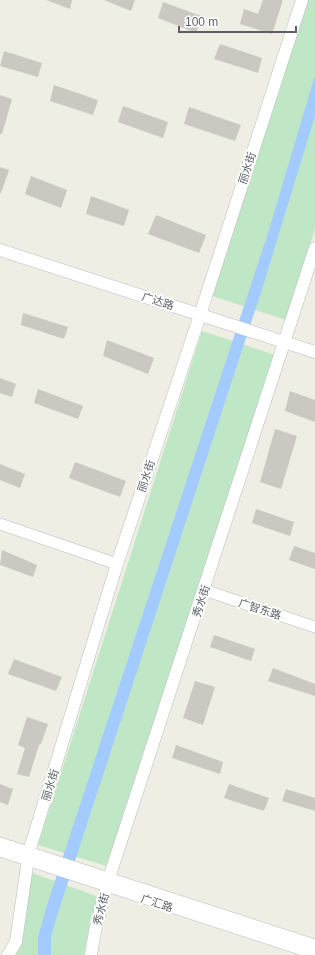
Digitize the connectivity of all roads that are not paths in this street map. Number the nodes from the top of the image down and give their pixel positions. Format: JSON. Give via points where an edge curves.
{"nodes":[{"id":1,"x":302,"y":0,"type":"edge"},
{"id":2,"x":0,"y":243,"type":"edge"},
{"id":3,"x":315,"y":248,"type":"edge"},
{"id":4,"x":0,"y":250,"type":"edge"},
{"id":5,"x":201,"y":311,"type":"junction"},
{"id":6,"x":285,"y":339,"type":"junction"},
{"id":7,"x":315,"y":345,"type":"edge"},
{"id":8,"x":315,"y":352,"type":"edge"},
{"id":9,"x":0,"y":524,"type":"edge"},
{"id":10,"x":117,"y":564,"type":"junction"},
{"id":11,"x":204,"y":590,"type":"junction"},
{"id":12,"x":315,"y":627,"type":"edge"},
{"id":13,"x":0,"y":843,"type":"edge"},
{"id":14,"x":0,"y":851,"type":"edge"},
{"id":15,"x":28,"y":856,"type":"junction"},
{"id":16,"x":108,"y":882,"type":"junction"},
{"id":17,"x":315,"y":945,"type":"edge"},
{"id":18,"x":315,"y":954,"type":"edge"},
{"id":19,"x":8,"y":955,"type":"edge"},
{"id":20,"x":91,"y":955,"type":"edge"}],
"edges":[{"from":1,"to":5,"type":"main road","name":"丽水街"},
{"from":2,"to":5,"type":"main road","name":"广达路"},
{"from":3,"to":6,"type":"main road","name":"秀水街"},
{"from":4,"to":5,"type":"main road","name":"广达路"},
{"from":5,"to":6,"type":"main road","name":"广达路"},
{"from":5,"to":10,"type":"main road","name":"丽水街"},
{"from":6,"to":7,"type":"main road","name":"广达路"},
{"from":6,"to":8,"type":"main road","name":"广达路"},
{"from":6,"to":11,"type":"main road","name":"秀水街"},
{"from":9,"to":10,"type":"street"},
{"from":10,"to":15,"type":"main road","name":"丽水街"},
{"from":11,"to":12,"type":"street","name":"广智东路"},
{"from":11,"to":16,"type":"main road","name":"秀水街"},
{"from":13,"to":15,"type":"street","name":"广汇路"},
{"from":14,"to":15,"type":"street","name":"广汇路"},
{"from":15,"to":16,"type":"street","name":"广汇路"},
{"from":15,"to":19,"type":"main road","name":"丽水街","via":[[16,942]]},
{"from":16,"to":17,"type":"street","name":"广汇路"},
{"from":16,"to":18,"type":"street","name":"广汇路"},
{"from":16,"to":20,"type":"main road","name":"秀水街"}]}
